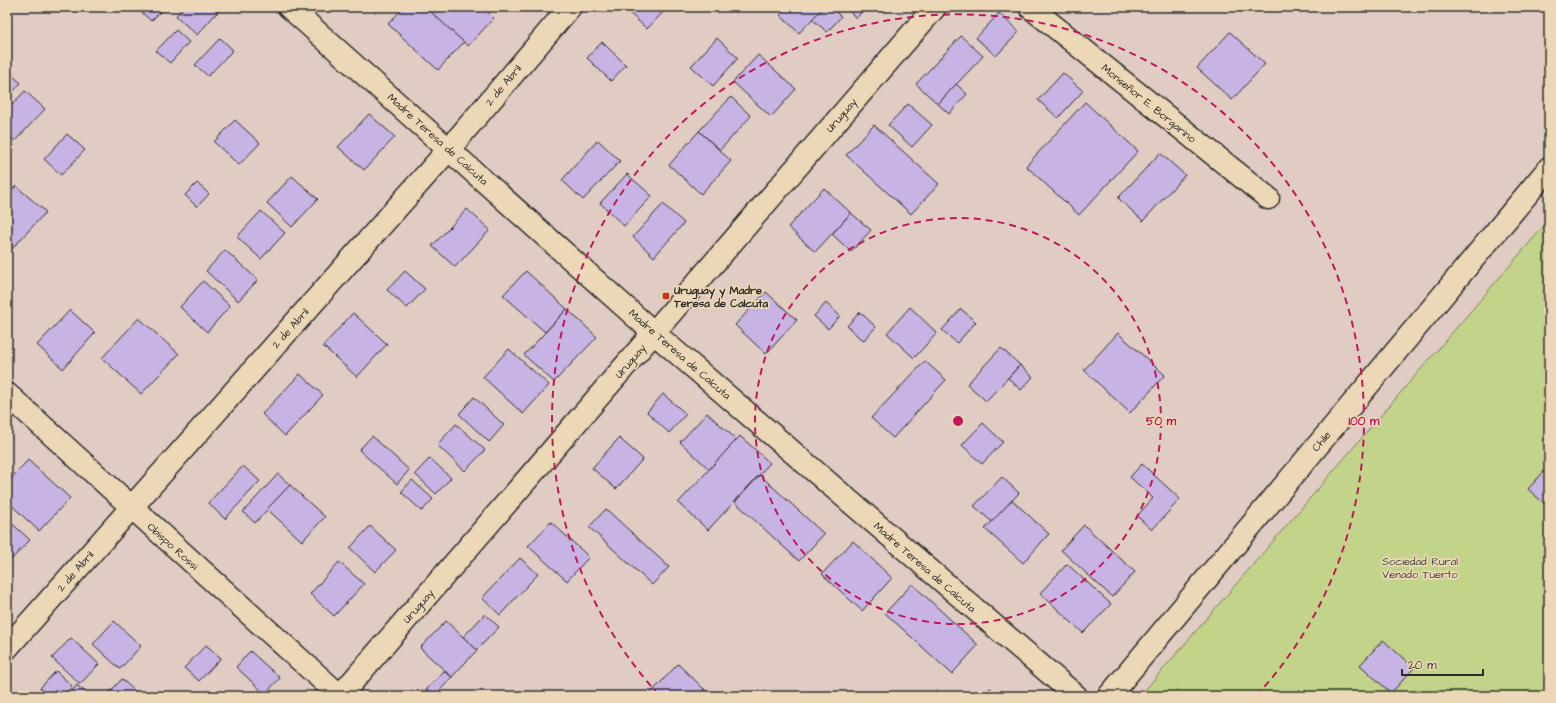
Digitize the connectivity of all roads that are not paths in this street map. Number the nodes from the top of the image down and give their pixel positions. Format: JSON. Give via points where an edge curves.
{"nodes":[{"id":1,"x":289,"y":7,"type":"edge"},
{"id":2,"x":570,"y":7,"type":"edge"},
{"id":3,"x":935,"y":7,"type":"edge"},
{"id":4,"x":1030,"y":7,"type":"edge"},
{"id":5,"x":448,"y":149,"type":"junction"},
{"id":6,"x":1549,"y":168,"type":"edge"},
{"id":7,"x":1268,"y":198,"type":"dead end"},
{"id":8,"x":654,"y":333,"type":"junction"},
{"id":9,"x":7,"y":394,"type":"edge"},
{"id":10,"x":130,"y":507,"type":"junction"},
{"id":11,"x":7,"y":648,"type":"edge"},
{"id":12,"x":340,"y":696,"type":"edge"},
{"id":13,"x":1076,"y":696,"type":"edge"},
{"id":14,"x":1109,"y":696,"type":"edge"}],
"edges":[{"from":1,"to":5,"type":"street","name":"Madre Teresa de Calcuta"},
{"from":2,"to":5,"type":"street","name":"2 de Abril"},
{"from":3,"to":8,"type":"street","name":"Uruguay"},
{"from":4,"to":7,"type":"street","name":"Monseñor E. Borgarino"},
{"from":5,"to":8,"type":"street","name":"Madre Teresa de Calcuta"},
{"from":5,"to":10,"type":"street","name":"2 de Abril"},
{"from":6,"to":14,"type":"street","name":"Chile"},
{"from":8,"to":12,"type":"street","name":"Uruguay"},
{"from":8,"to":13,"type":"street","name":"Madre Teresa de Calcuta"},
{"from":9,"to":10,"type":"street","name":"Obispo Rossi"},
{"from":10,"to":11,"type":"street","name":"2 de Abril"},
{"from":10,"to":12,"type":"street","name":"Obispo Rossi"}]}
